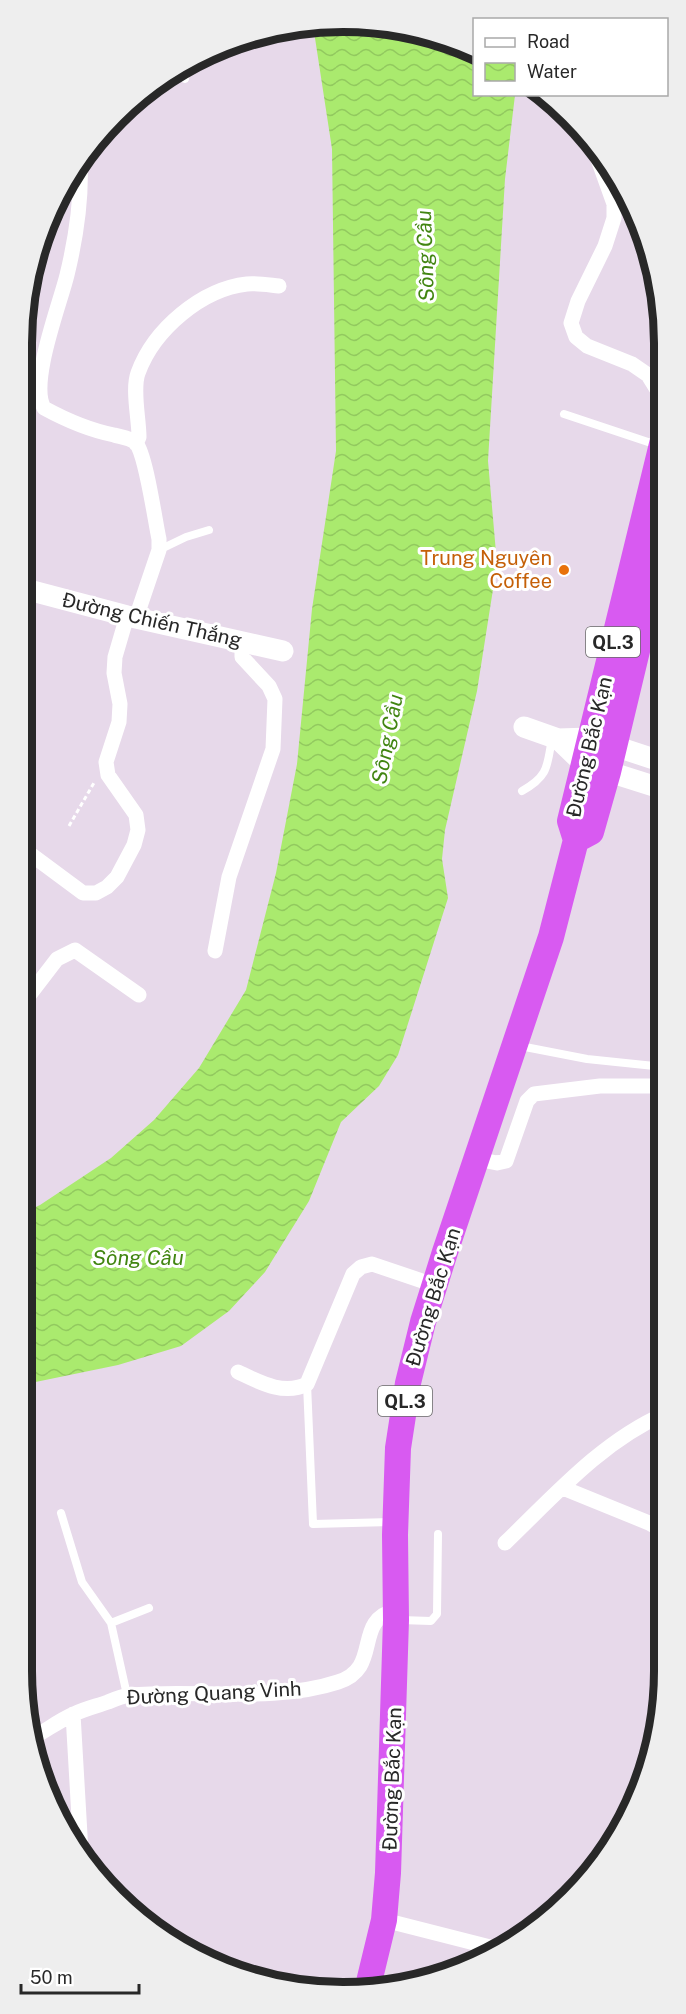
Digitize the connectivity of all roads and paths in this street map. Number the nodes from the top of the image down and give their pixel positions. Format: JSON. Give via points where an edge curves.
{"nodes":[{"id":1,"x":180,"y":77,"type":"edge"},
{"id":2,"x":185,"y":79,"type":"dead end"},
{"id":3,"x":602,"y":169,"type":"edge"},
{"id":4,"x":80,"y":175,"type":"edge"},
{"id":5,"x":279,"y":286,"type":"dead end"},
{"id":6,"x":654,"y":385,"type":"edge"},
{"id":7,"x":564,"y":414,"type":"dead end"},
{"id":8,"x":654,"y":442,"type":"edge"},
{"id":9,"x":136,"y":444,"type":"junction"},
{"id":10,"x":654,"y":484,"type":"edge"},
{"id":11,"x":209,"y":530,"type":"dead end"},
{"id":12,"x":159,"y":550,"type":"junction"},
{"id":13,"x":654,"y":571,"type":"edge"},
{"id":14,"x":32,"y":591,"type":"edge"},
{"id":15,"x":131,"y":617,"type":"junction"},
{"id":16,"x":242,"y":642,"type":"junction"},
{"id":17,"x":283,"y":651,"type":"dead end"},
{"id":18,"x":524,"y":727,"type":"dead end"},
{"id":19,"x":555,"y":738,"type":"junction"},
{"id":20,"x":602,"y":741,"type":"junction"},
{"id":21,"x":654,"y":759,"type":"edge"},
{"id":22,"x":106,"y":762,"type":"junction"},
{"id":23,"x":584,"y":764,"type":"junction"},
{"id":24,"x":608,"y":772,"type":"junction"},
{"id":25,"x":654,"y":786,"type":"edge"},
{"id":26,"x":522,"y":791,"type":"dead end"},
{"id":27,"x":69,"y":825,"type":"dead end"},
{"id":28,"x":576,"y":840,"type":"junction"},
{"id":29,"x":32,"y":855,"type":"edge"},
{"id":30,"x":215,"y":951,"type":"dead end"},
{"id":31,"x":32,"y":992,"type":"edge"},
{"id":32,"x":139,"y":995,"type":"dead end"},
{"id":33,"x":515,"y":1045,"type":"junction"},
{"id":34,"x":654,"y":1066,"type":"edge"},
{"id":35,"x":654,"y":1086,"type":"edge"},
{"id":36,"x":477,"y":1159,"type":"junction"},
{"id":37,"x":435,"y":1285,"type":"junction"},
{"id":38,"x":238,"y":1372,"type":"dead end"},
{"id":39,"x":307,"y":1384,"type":"junction"},
{"id":40,"x":654,"y":1419,"type":"edge"},
{"id":41,"x":563,"y":1488,"type":"junction"},
{"id":42,"x":61,"y":1513,"type":"dead end"},
{"id":43,"x":395,"y":1522,"type":"junction"},
{"id":44,"x":654,"y":1526,"type":"edge"},
{"id":45,"x":438,"y":1534,"type":"dead end"},
{"id":46,"x":505,"y":1543,"type":"dead end"},
{"id":47,"x":149,"y":1608,"type":"dead end"},
{"id":48,"x":396,"y":1615,"type":"junction"},
{"id":49,"x":111,"y":1623,"type":"junction"},
{"id":50,"x":127,"y":1695,"type":"junction"},
{"id":51,"x":73,"y":1714,"type":"junction"},
{"id":52,"x":38,"y":1735,"type":"edge"},
{"id":53,"x":80,"y":1838,"type":"edge"},
{"id":54,"x":384,"y":1920,"type":"junction"},
{"id":55,"x":488,"y":1946,"type":"edge"},
{"id":56,"x":369,"y":1981,"type":"edge"}],
"edges":[{"from":1,"to":2,"type":"lane"},
{"from":3,"to":6,"type":"street","via":[[614,204],[614,218],[571,323],[576,337],[588,346],[632,364]]},
{"from":4,"to":9,"type":"street","via":[[74,237],[45,353],[40,402],[65,419]]},
{"from":5,"to":9,"type":"street","via":[[249,284],[226,288],[194,304],[162,334],[138,374]]},
{"from":7,"to":8,"type":"lane"},
{"from":9,"to":12,"type":"street","via":[[146,472]]},
{"from":10,"to":20,"type":"highway","name":"Đường Bắc Kạn","number":"QL.3"},
{"from":11,"to":12,"type":"lane"},
{"from":12,"to":15,"type":"street"},
{"from":13,"to":20,"type":"highway","name":"Đường Bắc Kạn","number":"QL.3"},
{"from":14,"to":15,"type":"main road","name":"Đường Chiến Thắng"},
{"from":15,"to":16,"type":"main road","name":"Đường Chiến Thắng"},
{"from":15,"to":22,"type":"street","via":[[115,657],[119,722]]},
{"from":16,"to":17,"type":"main road","name":"Đường Chiến Thắng"},
{"from":16,"to":30,"type":"street","via":[[242,657],[276,699],[273,749],[231,869]]},
{"from":18,"to":19,"type":"main road"},
{"from":19,"to":20,"type":"main road"},
{"from":19,"to":23,"type":"main road"},
{"from":19,"to":26,"type":"lane","via":[[545,772]]},
{"from":20,"to":21,"type":"main road"},
{"from":20,"to":23,"type":"highway","name":"Đường Bắc Kạn","number":"QL.3"},
{"from":20,"to":24,"type":"highway","name":"Đường Bắc Kạn","number":"QL.3"},
{"from":22,"to":27,"type":"path"},
{"from":22,"to":29,"type":"street","via":[[108,775],[136,815],[138,830],[117,877],[96,893],[83,893]]},
{"from":23,"to":24,"type":"main road"},
{"from":23,"to":28,"type":"highway","name":"Đường Bắc Kạn","number":"QL.3","via":[[570,821]]},
{"from":24,"to":25,"type":"main road"},
{"from":24,"to":28,"type":"highway","name":"Đường Bắc Kạn","number":"QL.3","via":[[591,832]]},
{"from":28,"to":33,"type":"highway","name":"Đường Bắc Kạn","number":"QL.3","via":[[551,937]]},
{"from":31,"to":32,"type":"street","via":[[57,959],[75,950]]},
{"from":33,"to":34,"type":"lane","via":[[587,1059]]},
{"from":33,"to":36,"type":"highway","name":"Đường Bắc Kạn","number":"QL.3"},
{"from":35,"to":36,"type":"street","via":[[600,1086],[534,1094],[527,1101],[506,1161]]},
{"from":36,"to":37,"type":"highway","name":"Đường Bắc Kạn","number":"QL.3"},
{"from":37,"to":39,"type":"street","via":[[372,1264],[361,1267],[353,1274]]},
{"from":37,"to":43,"type":"highway","name":"Đường Bắc Kạn","number":"QL.3","via":[[408,1383],[398,1448]]},
{"from":38,"to":39,"type":"street","via":[[287,1389]]},
{"from":39,"to":43,"type":"lane","via":[[313,1524]]},
{"from":40,"to":41,"type":"street","via":[[607,1447]]},
{"from":41,"to":44,"type":"street"},
{"from":41,"to":46,"type":"street"},
{"from":42,"to":49,"type":"lane","via":[[82,1582]]},
{"from":43,"to":48,"type":"highway","name":"Đường Bắc Kạn","number":"QL.3"},
{"from":45,"to":48,"type":"lane","via":[[437,1614],[431,1620]]},
{"from":47,"to":49,"type":"lane"},
{"from":48,"to":50,"type":"street","name":"Đường Quang Vinh","via":[[385,1613],[376,1620],[362,1666],[341,1682],[286,1692]]},
{"from":48,"to":54,"type":"highway","name":"Đường Bắc Kạn","number":"QL.3"},
{"from":49,"to":50,"type":"lane"},
{"from":50,"to":51,"type":"street","name":"Đường Quang Vinh"},
{"from":51,"to":52,"type":"street","name":"Đường Quang Vinh"},
{"from":51,"to":53,"type":"street"},
{"from":54,"to":55,"type":"street"},
{"from":54,"to":56,"type":"highway","name":"Đường Bắc Kạn","number":"QL.3"}]}
